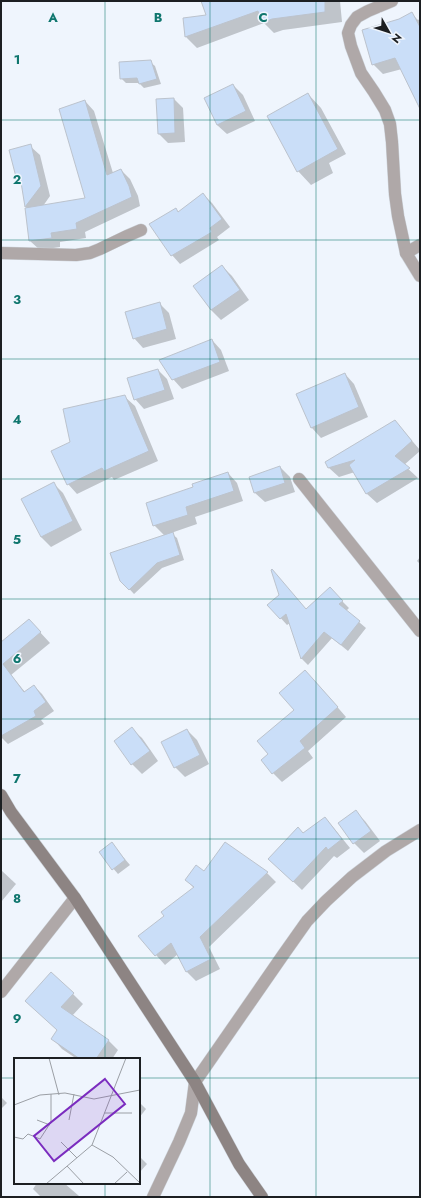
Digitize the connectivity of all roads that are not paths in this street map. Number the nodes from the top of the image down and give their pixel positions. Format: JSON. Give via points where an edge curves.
{"nodes":[{"id":1,"x":392,"y":1,"type":"edge"},
{"id":2,"x":140,"y":230,"type":"dead end"},
{"id":3,"x":420,"y":245,"type":"edge"},
{"id":4,"x":1,"y":253,"type":"edge"},
{"id":5,"x":406,"y":253,"type":"junction"},
{"id":6,"x":420,"y":276,"type":"edge"},
{"id":7,"x":299,"y":479,"type":"dead end"},
{"id":8,"x":420,"y":631,"type":"edge"},
{"id":9,"x":1,"y":795,"type":"edge"},
{"id":10,"x":420,"y":830,"type":"edge"},
{"id":11,"x":75,"y":898,"type":"junction"},
{"id":12,"x":1,"y":992,"type":"edge"},
{"id":13,"x":196,"y":1082,"type":"junction"},
{"id":14,"x":153,"y":1197,"type":"edge"},
{"id":15,"x":262,"y":1197,"type":"edge"}],
"edges":[{"from":1,"to":5,"type":"street","via":[[357,17],[348,33],[361,73],[385,110],[390,124],[395,194]]},
{"from":2,"to":4,"type":"street","via":[[90,253]]},
{"from":3,"to":5,"type":"street"},
{"from":5,"to":6,"type":"street"},
{"from":7,"to":8,"type":"street"},
{"from":9,"to":11,"type":"street"},
{"from":10,"to":13,"type":"street","via":[[386,851],[352,877],[308,921]]},
{"from":11,"to":12,"type":"street"},
{"from":11,"to":13,"type":"street"},
{"from":13,"to":14,"type":"street","via":[[191,1112]]},
{"from":13,"to":15,"type":"street","via":[[239,1164]]}]}
